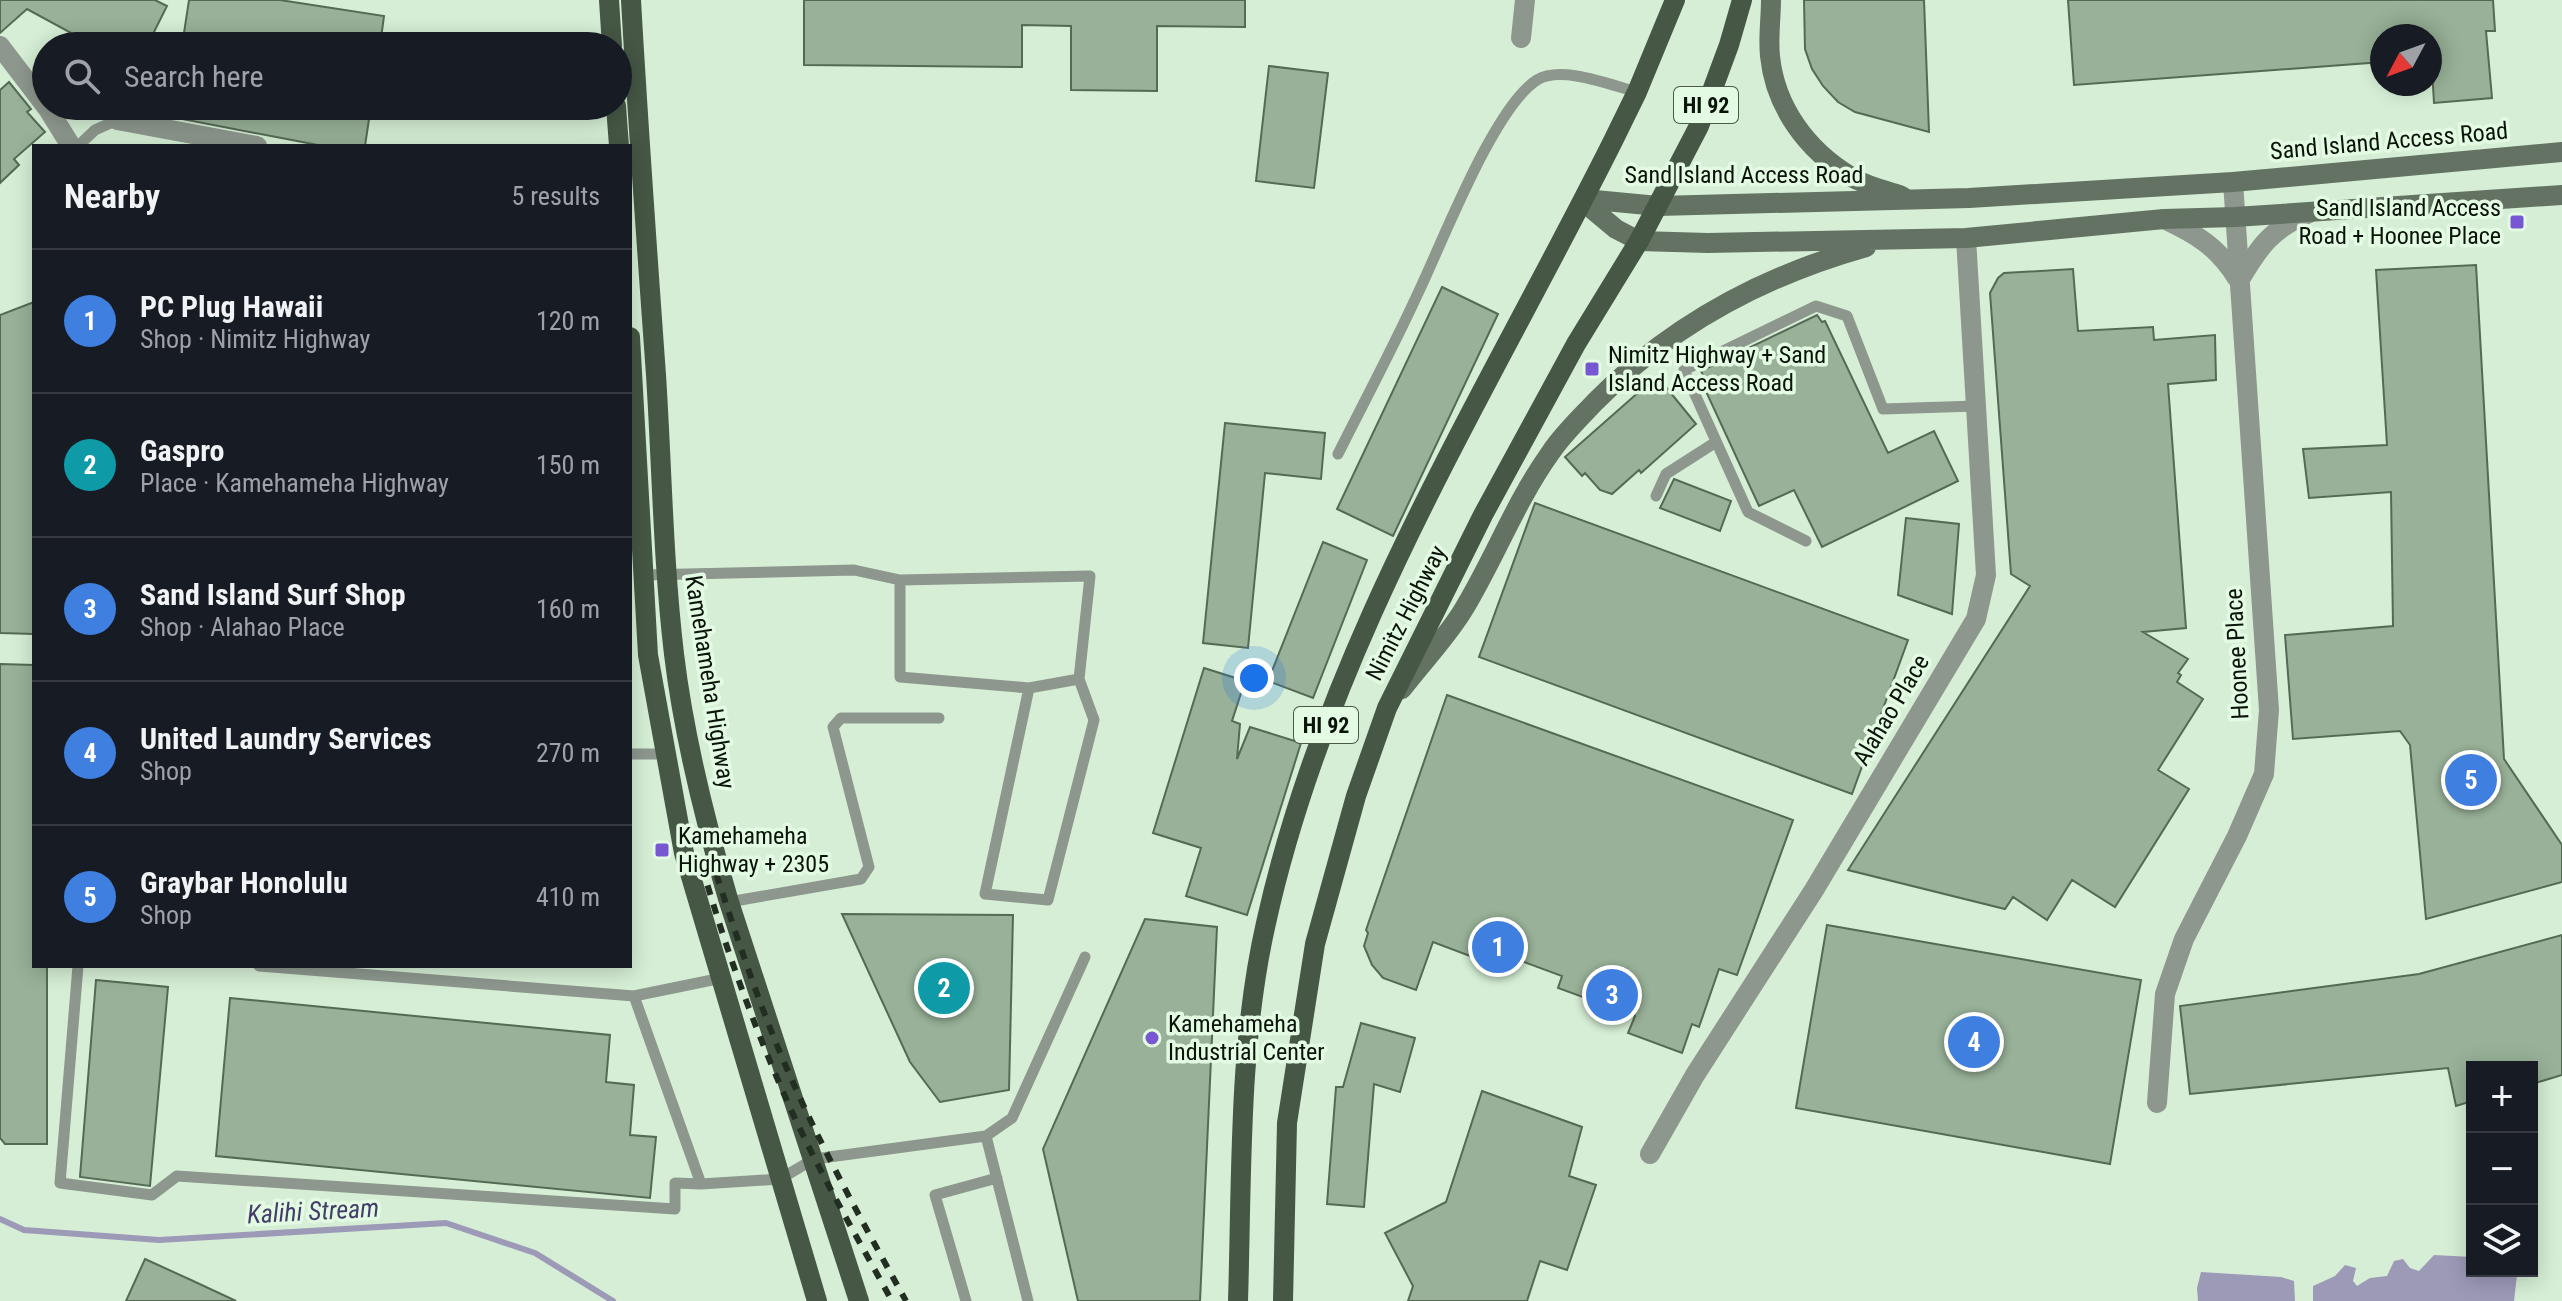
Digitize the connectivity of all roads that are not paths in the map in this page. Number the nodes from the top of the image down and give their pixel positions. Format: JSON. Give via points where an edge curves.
{"nodes":[{"id":1,"x":609,"y":0,"type":"edge"},
{"id":2,"x":631,"y":0,"type":"edge"},
{"id":3,"x":1525,"y":0,"type":"edge"},
{"id":4,"x":1675,"y":0,"type":"edge"},
{"id":5,"x":1742,"y":0,"type":"edge"},
{"id":6,"x":1771,"y":0,"type":"edge"},
{"id":7,"x":611,"y":32,"type":"edge"},
{"id":8,"x":632,"y":32,"type":"edge"},
{"id":9,"x":1521,"y":38,"type":"dead end"},
{"id":10,"x":632,"y":41,"type":"edge"},
{"id":11,"x":3,"y":51,"type":"edge"},
{"id":12,"x":32,"y":74,"type":"edge"},
{"id":13,"x":32,"y":88,"type":"edge"},
{"id":14,"x":1637,"y":92,"type":"junction"},
{"id":15,"x":55,"y":120,"type":"edge"},
{"id":16,"x":117,"y":120,"type":"joint"},
{"id":17,"x":617,"y":120,"type":"edge"},
{"id":18,"x":70,"y":144,"type":"edge"},
{"id":19,"x":80,"y":144,"type":"edge"},
{"id":20,"x":246,"y":144,"type":"edge"},
{"id":21,"x":619,"y":144,"type":"edge"},
{"id":22,"x":2562,"y":152,"type":"edge"},
{"id":23,"x":635,"y":163,"type":"edge"},
{"id":24,"x":2233,"y":182,"type":"junction"},
{"id":25,"x":2562,"y":195,"type":"edge"},
{"id":26,"x":1584,"y":199,"type":"junction"},
{"id":27,"x":1914,"y":200,"type":"junction"},
{"id":28,"x":1658,"y":206,"type":"junction"},
{"id":29,"x":2313,"y":211,"type":"junction"},
{"id":30,"x":2235,"y":217,"type":"junction"},
{"id":31,"x":2164,"y":219,"type":"junction"},
{"id":32,"x":1966,"y":238,"type":"junction"},
{"id":33,"x":1895,"y":239,"type":"junction"},
{"id":34,"x":1639,"y":241,"type":"junction"},
{"id":35,"x":2239,"y":281,"type":"junction"},
{"id":36,"x":1976,"y":406,"type":"junction"},
{"id":37,"x":632,"y":412,"type":"edge"},
{"id":38,"x":1716,"y":442,"type":"junction"},
{"id":39,"x":1338,"y":454,"type":"dead end"},
{"id":40,"x":1656,"y":496,"type":"dead end"},
{"id":41,"x":635,"y":525,"type":"edge"},
{"id":42,"x":1806,"y":541,"type":"dead end"},
{"id":43,"x":665,"y":573,"type":"junction"},
{"id":44,"x":643,"y":575,"type":"junction"},
{"id":45,"x":900,"y":580,"type":"junction"},
{"id":46,"x":1079,"y":679,"type":"junction"},
{"id":47,"x":1029,"y":688,"type":"junction"},
{"id":48,"x":1387,"y":708,"type":"junction"},
{"id":49,"x":939,"y":718,"type":"dead end"},
{"id":50,"x":632,"y":754,"type":"edge"},
{"id":51,"x":664,"y":754,"type":"junction"},
{"id":52,"x":729,"y":902,"type":"junction"},
{"id":53,"x":1085,"y":957,"type":"dead end"},
{"id":54,"x":78,"y":968,"type":"edge"},
{"id":55,"x":284,"y":968,"type":"edge"},
{"id":56,"x":722,"y":978,"type":"junction"},
{"id":57,"x":634,"y":996,"type":"junction"},
{"id":58,"x":2157,"y":1103,"type":"dead end"},
{"id":59,"x":986,"y":1136,"type":"junction"},
{"id":60,"x":1650,"y":1154,"type":"dead end"},
{"id":61,"x":814,"y":1159,"type":"junction"},
{"id":62,"x":997,"y":1178,"type":"junction"},
{"id":63,"x":780,"y":1179,"type":"junction"},
{"id":64,"x":701,"y":1184,"type":"junction"},
{"id":65,"x":817,"y":1301,"type":"edge"},
{"id":66,"x":859,"y":1301,"type":"edge"},
{"id":67,"x":966,"y":1301,"type":"edge"},
{"id":68,"x":1028,"y":1301,"type":"edge"},
{"id":69,"x":1238,"y":1301,"type":"edge"},
{"id":70,"x":1283,"y":1301,"type":"edge"}],
"edges":[{"from":1,"to":7,"type":"main road"},
{"from":2,"to":8,"type":"main road","name":"Kamehameha Highway"},
{"from":3,"to":9,"type":"street"},
{"from":4,"to":14,"type":"main road","name":"Nimitz Highway","number":"HI 92"},
{"from":5,"to":28,"type":"main road","name":"Nimitz Highway","number":"HI 92","via":[[1699,126]]},
{"from":6,"to":27,"type":"main road","via":[[1769,55],[1778,93],[1797,128],[1852,178]]},
{"from":10,"to":23,"type":"main road","name":"Kamehameha Highway"},
{"from":11,"to":12,"type":"lane"},
{"from":11,"to":13,"type":"street"},
{"from":14,"to":26,"type":"main road","name":"Nimitz Highway","number":"HI 92"},
{"from":14,"to":39,"type":"lane","via":[[1564,73],[1538,79],[1507,111]]},
{"from":15,"to":18,"type":"street"},
{"from":16,"to":19,"type":"lane"},
{"from":16,"to":20,"type":"street"},
{"from":17,"to":21,"type":"main road"},
{"from":22,"to":24,"type":"main road","name":"Sand Island Access Road"},
{"from":23,"to":43,"type":"main road","name":"Kamehameha Highway","via":[[656,379]]},
{"from":24,"to":27,"type":"main road","name":"Sand Island Access Road"},
{"from":24,"to":30,"type":"street","name":"Hoonee Place"},
{"from":25,"to":29,"type":"main road"},
{"from":26,"to":28,"type":"main road","name":"Sand Island Access Road"},
{"from":26,"to":34,"type":"main road","via":[[1616,229]]},
{"from":26,"to":69,"type":"main road","name":"Nimitz Highway","number":"HI 92","via":[[1421,511],[1342,681],[1295,808],[1265,923],[1249,1015]]},
{"from":27,"to":28,"type":"main road","name":"Sand Island Access Road"},
{"from":28,"to":34,"type":"main road","name":"Nimitz Highway","number":"HI 92"},
{"from":29,"to":30,"type":"main road"},
{"from":29,"to":35,"type":"street","via":[[2284,225],[2258,248]]},
{"from":30,"to":31,"type":"main road"},
{"from":30,"to":35,"type":"street","name":"Hoonee Place"},
{"from":31,"to":32,"type":"main road"},
{"from":31,"to":35,"type":"street","via":[[2219,251]]},
{"from":32,"to":33,"type":"main road"},
{"from":32,"to":36,"type":"street","name":"Alahao Place"},
{"from":33,"to":34,"type":"main road"},
{"from":33,"to":48,"type":"main road","via":[[1827,258],[1742,293],[1664,340],[1618,379],[1552,450],[1461,613]]},
{"from":34,"to":48,"type":"main road","name":"Nimitz Highway","number":"HI 92","via":[[1534,419]]},
{"from":35,"to":58,"type":"street","name":"Hoonee Place","via":[[2269,710],[2264,774],[2184,939],[2165,994]]},
{"from":36,"to":38,"type":"lane","via":[[1883,409],[1847,316],[1816,306],[1684,370]]},
{"from":36,"to":60,"type":"street","name":"Alahao Place","via":[[1986,575],[1976,619]]},
{"from":37,"to":41,"type":"main road","name":"Kamehameha Highway"},
{"from":38,"to":40,"type":"lane","via":[[1666,474]]},
{"from":38,"to":42,"type":"lane","via":[[1748,512]]},
{"from":41,"to":44,"type":"main road","name":"Kamehameha Highway"},
{"from":43,"to":44,"type":"lane"},
{"from":43,"to":45,"type":"lane","via":[[854,570]]},
{"from":43,"to":52,"type":"main road","name":"Kamehameha Highway","via":[[689,747]]},
{"from":44,"to":51,"type":"main road","name":"Kamehameha Highway","via":[[643,654]]},
{"from":45,"to":46,"type":"lane","via":[[1090,576]]},
{"from":45,"to":47,"type":"lane","via":[[900,677]]},
{"from":46,"to":47,"type":"lane"},
{"from":46,"to":47,"type":"lane","via":[[1094,720],[1048,900],[985,894]]},
{"from":48,"to":70,"type":"main road","name":"Nimitz Highway","number":"HI 92","via":[[1315,944],[1287,1123]]},
{"from":49,"to":52,"type":"lane","via":[[841,718],[833,727],[869,867],[861,879]]},
{"from":50,"to":51,"type":"lane"},
{"from":51,"to":56,"type":"main road","name":"Kamehameha Highway","via":[[684,853]]},
{"from":52,"to":61,"type":"main road","name":"Kamehameha Highway"},
{"from":53,"to":59,"type":"lane","via":[[1012,1118]]},
{"from":54,"to":64,"type":"lane","via":[[60,1183],[152,1195],[177,1176],[675,1209],[675,1183]]},
{"from":55,"to":57,"type":"lane"},
{"from":56,"to":57,"type":"lane"},
{"from":56,"to":63,"type":"main road","name":"Kamehameha Highway"},
{"from":57,"to":64,"type":"lane"},
{"from":59,"to":61,"type":"lane"},
{"from":59,"to":62,"type":"lane"},
{"from":61,"to":63,"type":"lane"},
{"from":61,"to":66,"type":"main road","name":"Kamehameha Highway"},
{"from":62,"to":67,"type":"lane","via":[[935,1195]]},
{"from":62,"to":68,"type":"lane"},
{"from":63,"to":64,"type":"lane"},
{"from":63,"to":65,"type":"main road","name":"Kamehameha Highway"}]}
